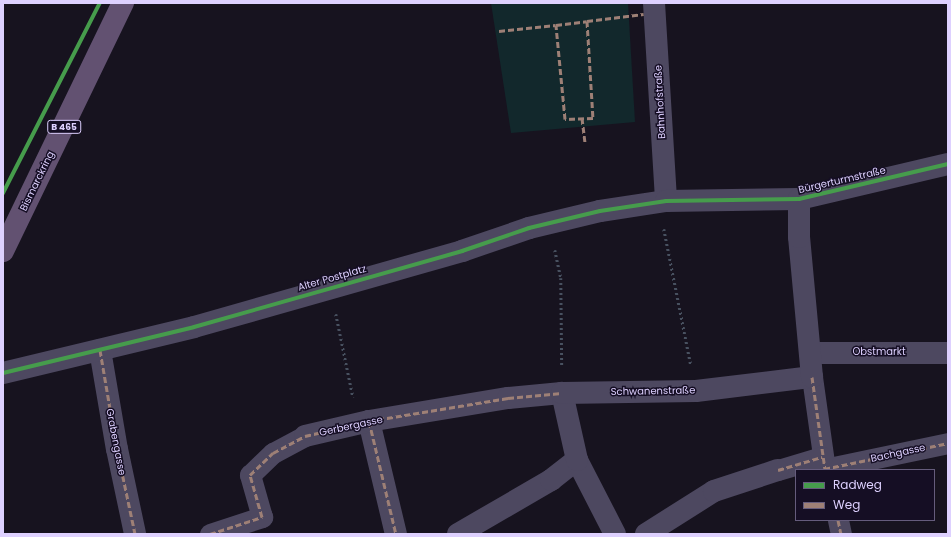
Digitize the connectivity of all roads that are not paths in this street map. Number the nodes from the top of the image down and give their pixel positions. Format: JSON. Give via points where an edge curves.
{"nodes":[{"id":1,"x":123,"y":3,"type":"edge"},
{"id":2,"x":654,"y":3,"type":"edge"},
{"id":3,"x":948,"y":164,"type":"edge"},
{"id":4,"x":798,"y":199,"type":"junction"},
{"id":5,"x":666,"y":201,"type":"junction"},
{"id":6,"x":3,"y":251,"type":"edge"},
{"id":7,"x":100,"y":350,"type":"junction"},
{"id":8,"x":811,"y":353,"type":"junction"},
{"id":9,"x":948,"y":353,"type":"edge"},
{"id":10,"x":3,"y":373,"type":"edge"},
{"id":11,"x":812,"y":377,"type":"junction"},
{"id":12,"x":562,"y":393,"type":"junction"},
{"id":13,"x":364,"y":422,"type":"junction"},
{"id":14,"x":305,"y":436,"type":"joint"},
{"id":15,"x":948,"y":443,"type":"edge"},
{"id":16,"x":578,"y":460,"type":"junction"},
{"id":17,"x":824,"y":465,"type":"edge"},
{"id":18,"x":778,"y":470,"type":"joint"},
{"id":19,"x":838,"y":521,"type":"edge"},
{"id":20,"x":135,"y":534,"type":"edge"},
{"id":21,"x":210,"y":534,"type":"edge"},
{"id":22,"x":396,"y":534,"type":"edge"},
{"id":23,"x":458,"y":534,"type":"edge"},
{"id":24,"x":615,"y":534,"type":"edge"},
{"id":25,"x":646,"y":534,"type":"edge"},
{"id":26,"x":841,"y":534,"type":"edge"}],
"edges":[{"from":1,"to":6,"type":"main road","name":"Bismarckring","number":"B 465"},
{"from":2,"to":5,"type":"street","name":"Bahnhofstraße"},
{"from":3,"to":4,"type":"street","name":"Bürgerturmstraße"},
{"from":4,"to":5,"type":"street","name":"Bürgerturmstraße"},
{"from":4,"to":8,"type":"street","name":"Bürgerturmstraße","via":[[799,236]]},
{"from":5,"to":7,"type":"street","name":"Alter Postplatz","via":[[549,222],[194,327]]},
{"from":7,"to":10,"type":"street","name":"Alter Postplatz"},
{"from":7,"to":20,"type":"street","name":"Grabengasse","via":[[116,449]]},
{"from":8,"to":9,"type":"street","name":"Obstmarkt"},
{"from":8,"to":11,"type":"street","name":"Bürgerturmstraße"},
{"from":11,"to":12,"type":"street","name":"Schwanenstraße","via":[[696,391]]},
{"from":11,"to":17,"type":"street","name":"Bürgerturmstraße"},
{"from":12,"to":13,"type":"street","name":"Gerbergasse","via":[[508,398]]},
{"from":12,"to":16,"type":"street"},
{"from":13,"to":14,"type":"street","name":"Gerbergasse"},
{"from":13,"to":22,"type":"street"},
{"from":14,"to":21,"type":"street","name":"Gerbergasse","via":[[273,453],[250,475],[262,517]]},
{"from":15,"to":17,"type":"street","name":"Bachgasse"},
{"from":16,"to":23,"type":"street","via":[[551,480]]},
{"from":16,"to":24,"type":"street"},
{"from":17,"to":18,"type":"street","name":"Bachgasse"},
{"from":18,"to":25,"type":"street","via":[[714,491]]},
{"from":19,"to":26,"type":"street"}]}
